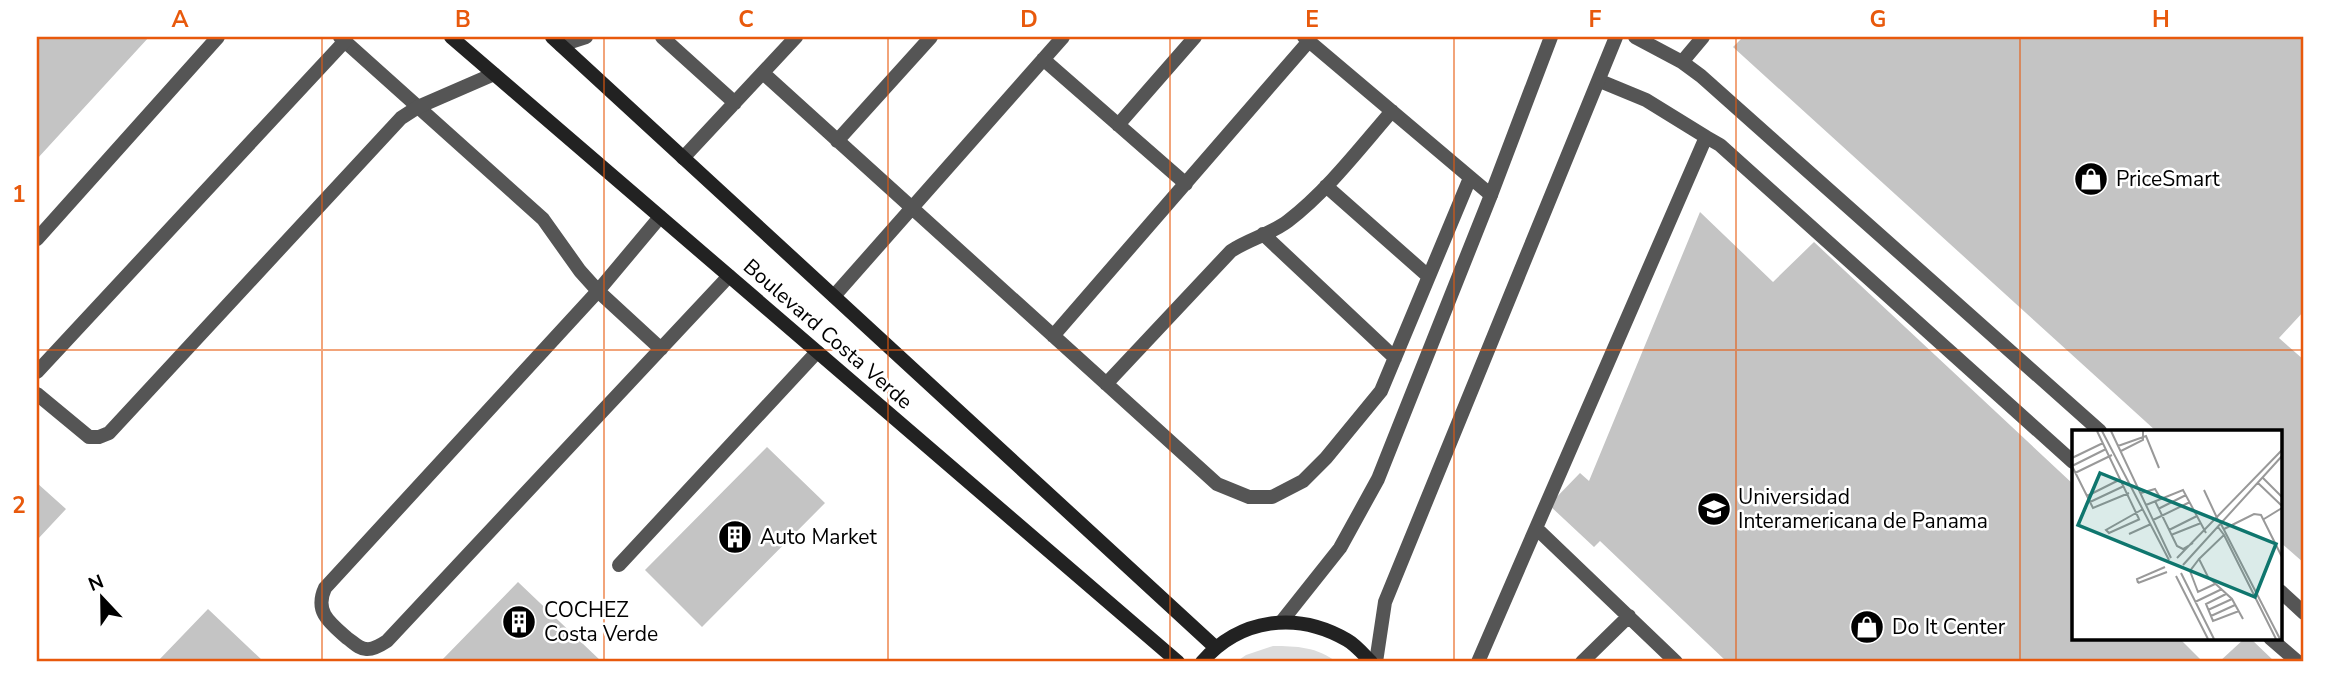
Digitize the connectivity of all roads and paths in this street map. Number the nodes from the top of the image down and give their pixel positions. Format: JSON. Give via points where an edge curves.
{"nodes":[{"id":1,"x":218,"y":37,"type":"edge"},
{"id":2,"x":451,"y":37,"type":"edge"},
{"id":3,"x":586,"y":37,"type":"edge"},
{"id":4,"x":662,"y":37,"type":"edge"},
{"id":5,"x":796,"y":37,"type":"edge"},
{"id":6,"x":931,"y":37,"type":"edge"},
{"id":7,"x":1063,"y":37,"type":"edge"},
{"id":8,"x":1195,"y":37,"type":"edge"},
{"id":9,"x":1551,"y":37,"type":"edge"},
{"id":10,"x":1616,"y":37,"type":"edge"},
{"id":11,"x":1635,"y":37,"type":"edge"},
{"id":12,"x":1703,"y":37,"type":"edge"},
{"id":13,"x":343,"y":39,"type":"edge"},
{"id":14,"x":1307,"y":39,"type":"edge"},
{"id":15,"x":556,"y":41,"type":"edge"},
{"id":16,"x":1043,"y":59,"type":"junction"},
{"id":17,"x":1682,"y":62,"type":"junction"},
{"id":18,"x":762,"y":73,"type":"junction"},
{"id":19,"x":494,"y":74,"type":"junction"},
{"id":20,"x":1600,"y":81,"type":"junction"},
{"id":21,"x":735,"y":103,"type":"junction"},
{"id":22,"x":418,"y":107,"type":"junction"},
{"id":23,"x":1392,"y":111,"type":"junction"},
{"id":24,"x":1118,"y":124,"type":"junction"},
{"id":25,"x":1706,"y":137,"type":"junction"},
{"id":26,"x":837,"y":141,"type":"junction"},
{"id":27,"x":683,"y":158,"type":"junction"},
{"id":28,"x":1470,"y":178,"type":"junction"},
{"id":29,"x":1186,"y":184,"type":"junction"},
{"id":30,"x":1326,"y":186,"type":"junction"},
{"id":31,"x":1491,"y":195,"type":"junction"},
{"id":32,"x":912,"y":208,"type":"junction"},
{"id":33,"x":660,"y":216,"type":"junction"},
{"id":34,"x":1263,"y":234,"type":"junction"},
{"id":35,"x":37,"y":239,"type":"edge"},
{"id":36,"x":729,"y":276,"type":"junction"},
{"id":37,"x":1428,"y":276,"type":"junction"},
{"id":38,"x":597,"y":291,"type":"junction"},
{"id":39,"x":834,"y":296,"type":"junction"},
{"id":40,"x":1053,"y":336,"type":"junction"},
{"id":41,"x":661,"y":349,"type":"junction"},
{"id":42,"x":817,"y":352,"type":"junction"},
{"id":43,"x":1395,"y":358,"type":"junction"},
{"id":44,"x":37,"y":372,"type":"edge"},
{"id":45,"x":1106,"y":384,"type":"junction"},
{"id":46,"x":37,"y":394,"type":"edge"},
{"id":47,"x":2099,"y":430,"type":"edge"},
{"id":48,"x":2072,"y":461,"type":"edge"},
{"id":49,"x":1536,"y":528,"type":"junction"},
{"id":50,"x":619,"y":565,"type":"dead end"},
{"id":51,"x":2282,"y":593,"type":"edge"},
{"id":52,"x":2304,"y":613,"type":"edge"},
{"id":53,"x":1629,"y":615,"type":"junction"},
{"id":54,"x":1282,"y":621,"type":"junction"},
{"id":55,"x":2272,"y":640,"type":"edge"},
{"id":56,"x":1215,"y":647,"type":"junction"},
{"id":57,"x":1178,"y":662,"type":"edge"},
{"id":58,"x":1202,"y":662,"type":"edge"},
{"id":59,"x":1373,"y":662,"type":"edge"},
{"id":60,"x":1478,"y":662,"type":"edge"},
{"id":61,"x":1583,"y":662,"type":"edge"},
{"id":62,"x":1676,"y":662,"type":"edge"},
{"id":63,"x":2298,"y":662,"type":"edge"}],
"edges":[{"from":1,"to":35,"type":"street"},
{"from":2,"to":19,"type":"street","name":"Boulevard Costa Verde"},
{"from":3,"to":15,"type":"street"},
{"from":4,"to":21,"type":"street"},
{"from":5,"to":18,"type":"street"},
{"from":6,"to":26,"type":"street"},
{"from":7,"to":16,"type":"street"},
{"from":8,"to":24,"type":"street"},
{"from":9,"to":31,"type":"street"},
{"from":10,"to":20,"type":"street"},
{"from":11,"to":17,"type":"street"},
{"from":12,"to":17,"type":"street"},
{"from":13,"to":22,"type":"street"},
{"from":13,"to":44,"type":"street"},
{"from":14,"to":23,"type":"street"},
{"from":14,"to":29,"type":"street"},
{"from":15,"to":27,"type":"street","name":"Boulevard Costa Verde"},
{"from":16,"to":24,"type":"street"},
{"from":16,"to":32,"type":"street"},
{"from":17,"to":47,"type":"street"},
{"from":18,"to":21,"type":"street"},
{"from":18,"to":26,"type":"street"},
{"from":19,"to":22,"type":"street"},
{"from":19,"to":33,"type":"street","name":"Boulevard Costa Verde"},
{"from":20,"to":25,"type":"street","via":[[1646,100]]},
{"from":20,"to":59,"type":"street","via":[[1385,602]]},
{"from":21,"to":27,"type":"street"},
{"from":22,"to":38,"type":"street","via":[[543,219]]},
{"from":22,"to":46,"type":"street","via":[[387,132],[109,433],[89,437]]},
{"from":23,"to":28,"type":"street"},
{"from":23,"to":30,"type":"street"},
{"from":24,"to":29,"type":"street"},
{"from":25,"to":48,"type":"street"},
{"from":25,"to":49,"type":"street"},
{"from":26,"to":32,"type":"street"},
{"from":27,"to":39,"type":"street","name":"Boulevard Costa Verde"},
{"from":28,"to":31,"type":"street"},
{"from":28,"to":37,"type":"street"},
{"from":29,"to":40,"type":"street"},
{"from":30,"to":34,"type":"street","via":[[1287,222]]},
{"from":30,"to":37,"type":"street"},
{"from":31,"to":54,"type":"street","via":[[1378,479],[1340,548]]},
{"from":32,"to":39,"type":"street"},
{"from":32,"to":40,"type":"street"},
{"from":33,"to":36,"type":"street","name":"Boulevard Costa Verde"},
{"from":33,"to":38,"type":"street"},
{"from":34,"to":43,"type":"street"},
{"from":34,"to":45,"type":"street","via":[[1231,251]]},
{"from":36,"to":41,"type":"street"},
{"from":36,"to":42,"type":"street","name":"Boulevard Costa Verde"},
{"from":37,"to":43,"type":"street"},
{"from":38,"to":41,"type":"street"},
{"from":38,"to":41,"type":"street","via":[[325,588],[321,606],[331,625],[365,649],[387,641]]},
{"from":39,"to":56,"type":"street","name":"Boulevard Costa Verde"},
{"from":40,"to":45,"type":"street"},
{"from":42,"to":50,"type":"street"},
{"from":42,"to":57,"type":"street","name":"Boulevard Costa Verde"},
{"from":43,"to":45,"type":"street","via":[[1381,391],[1326,458],[1303,481],[1272,496],[1249,497],[1217,484]]},
{"from":49,"to":53,"type":"street"},
{"from":49,"to":60,"type":"street"},
{"from":51,"to":52,"type":"street"},
{"from":53,"to":61,"type":"street"},
{"from":53,"to":62,"type":"street"},
{"from":54,"to":56,"type":"street","via":[[1247,629]]},
{"from":54,"to":59,"type":"street","via":[[1317,626],[1349,641]]},
{"from":55,"to":63,"type":"street"},
{"from":56,"to":58,"type":"street"}]}
